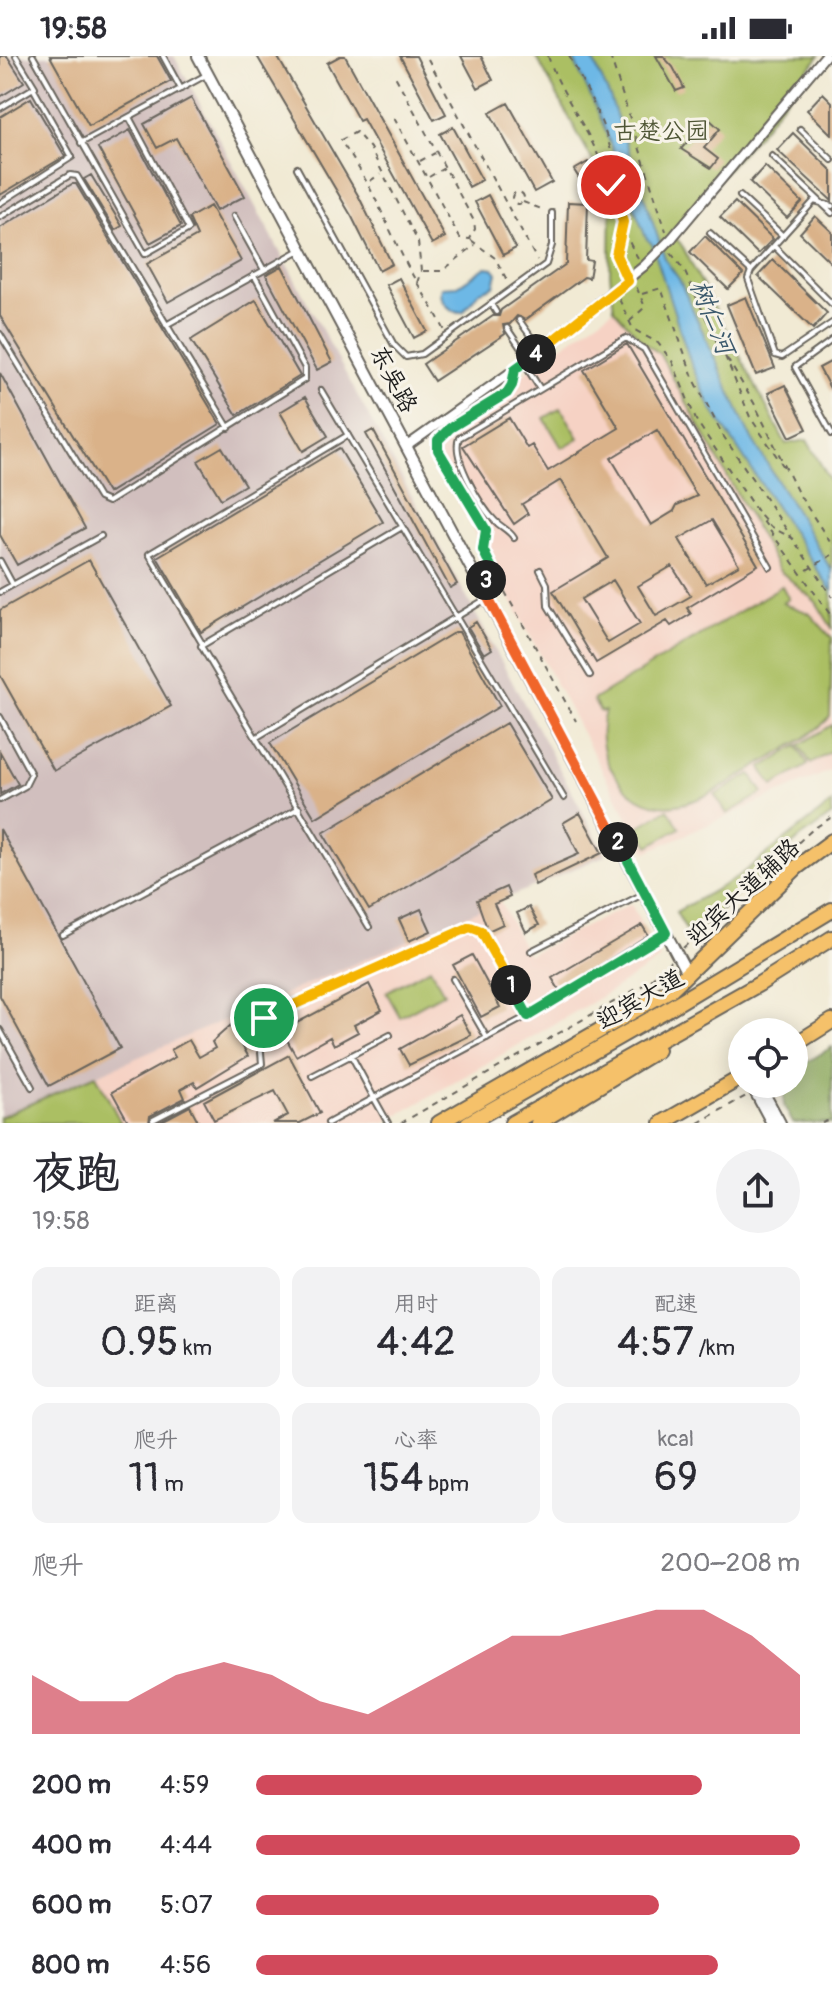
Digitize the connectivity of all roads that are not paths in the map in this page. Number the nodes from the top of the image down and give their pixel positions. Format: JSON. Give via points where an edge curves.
{"nodes":[{"id":1,"x":16,"y":56,"type":"edge"},
{"id":2,"x":33,"y":56,"type":"edge"},
{"id":3,"x":163,"y":56,"type":"edge"},
{"id":4,"x":198,"y":56,"type":"edge"},
{"id":5,"x":825,"y":56,"type":"edge"},
{"id":6,"x":208,"y":74,"type":"junction"},
{"id":7,"x":33,"y":88,"type":"junction"},
{"id":8,"x":181,"y":89,"type":"junction"},
{"id":9,"x":0,"y":108,"type":"edge"},
{"id":10,"x":129,"y":117,"type":"junction"},
{"id":11,"x":800,"y":129,"type":"dead end"},
{"id":12,"x":81,"y":143,"type":"junction"},
{"id":13,"x":772,"y":156,"type":"dead end"},
{"id":14,"x":832,"y":160,"type":"edge"},
{"id":15,"x":297,"y":168,"type":"dead end"},
{"id":16,"x":740,"y":196,"type":"dead end"},
{"id":17,"x":0,"y":203,"type":"edge"},
{"id":18,"x":823,"y":204,"type":"junction"},
{"id":19,"x":832,"y":206,"type":"edge"},
{"id":20,"x":552,"y":213,"type":"road end"},
{"id":21,"x":832,"y":213,"type":"edge"},
{"id":22,"x":234,"y":216,"type":"dead end"},
{"id":23,"x":0,"y":217,"type":"edge"},
{"id":24,"x":710,"y":233,"type":"dead end"},
{"id":25,"x":783,"y":236,"type":"junction"},
{"id":26,"x":774,"y":246,"type":"junction"},
{"id":27,"x":302,"y":249,"type":"junction"},
{"id":28,"x":264,"y":270,"type":"junction"},
{"id":29,"x":751,"y":271,"type":"junction"},
{"id":30,"x":254,"y":275,"type":"junction"},
{"id":31,"x":502,"y":296,"type":"junction"},
{"id":32,"x":491,"y":304,"type":"junction"},
{"id":33,"x":508,"y":304,"type":"dead end"},
{"id":34,"x":832,"y":304,"type":"edge"},
{"id":35,"x":496,"y":312,"type":"dead end"},
{"id":36,"x":519,"y":320,"type":"dead end"},
{"id":37,"x":832,"y":323,"type":"edge"},
{"id":38,"x":166,"y":325,"type":"junction"},
{"id":39,"x":507,"y":328,"type":"dead end"},
{"id":40,"x":0,"y":334,"type":"edge"},
{"id":41,"x":832,"y":340,"type":"edge"},
{"id":42,"x":541,"y":350,"type":"junction"},
{"id":43,"x":526,"y":361,"type":"junction"},
{"id":44,"x":539,"y":387,"type":"junction"},
{"id":45,"x":321,"y":390,"type":"dead end"},
{"id":46,"x":229,"y":428,"type":"junction"},
{"id":47,"x":832,"y":434,"type":"edge"},
{"id":48,"x":348,"y":435,"type":"junction"},
{"id":49,"x":407,"y":446,"type":"junction"},
{"id":50,"x":402,"y":527,"type":"junction"},
{"id":51,"x":101,"y":536,"type":"dead end"},
{"id":52,"x":514,"y":538,"type":"dead end"},
{"id":53,"x":0,"y":561,"type":"edge"},
{"id":54,"x":770,"y":567,"type":"dead end"},
{"id":55,"x":540,"y":570,"type":"dead end"},
{"id":56,"x":495,"y":575,"type":"road end"},
{"id":57,"x":480,"y":583,"type":"junction"},
{"id":58,"x":13,"y":585,"type":"junction"},
{"id":59,"x":0,"y":592,"type":"edge"},
{"id":60,"x":488,"y":598,"type":"junction"},
{"id":61,"x":456,"y":617,"type":"junction"},
{"id":62,"x":203,"y":645,"type":"junction"},
{"id":63,"x":590,"y":675,"type":"dead end"},
{"id":64,"x":0,"y":717,"type":"edge"},
{"id":65,"x":257,"y":737,"type":"junction"},
{"id":66,"x":564,"y":798,"type":"dead end"},
{"id":67,"x":0,"y":800,"type":"edge"},
{"id":68,"x":299,"y":808,"type":"junction"},
{"id":69,"x":832,"y":841,"type":"edge"},
{"id":70,"x":645,"y":893,"type":"junction"},
{"id":71,"x":832,"y":908,"type":"edge"},
{"id":72,"x":369,"y":927,"type":"dead end"},
{"id":73,"x":666,"y":933,"type":"junction"},
{"id":74,"x":63,"y":935,"type":"dead end"},
{"id":75,"x":832,"y":938,"type":"edge"},
{"id":76,"x":531,"y":951,"type":"dead end"},
{"id":77,"x":688,"y":975,"type":"junction"},
{"id":78,"x":453,"y":979,"type":"dead end"},
{"id":79,"x":759,"y":984,"type":"junction"},
{"id":80,"x":528,"y":1016,"type":"junction"},
{"id":81,"x":832,"y":1021,"type":"edge"},
{"id":82,"x":0,"y":1030,"type":"edge"},
{"id":83,"x":390,"y":1035,"type":"dead end"},
{"id":84,"x":808,"y":1036,"type":"edge"},
{"id":85,"x":487,"y":1038,"type":"junction"},
{"id":86,"x":351,"y":1055,"type":"junction"},
{"id":87,"x":312,"y":1076,"type":"dead end"},
{"id":88,"x":728,"y":1085,"type":"edge"},
{"id":89,"x":32,"y":1087,"type":"dead end"},
{"id":90,"x":374,"y":1098,"type":"junction"},
{"id":91,"x":761,"y":1098,"type":"edge"},
{"id":92,"x":763,"y":1098,"type":"edge"},
{"id":93,"x":153,"y":1120,"type":"dead end"},
{"id":94,"x":328,"y":1123,"type":"edge"},
{"id":95,"x":388,"y":1123,"type":"edge"},
{"id":96,"x":439,"y":1123,"type":"edge"},
{"id":97,"x":468,"y":1123,"type":"edge"},
{"id":98,"x":512,"y":1123,"type":"edge"},
{"id":99,"x":538,"y":1123,"type":"edge"},
{"id":100,"x":662,"y":1123,"type":"edge"},
{"id":101,"x":772,"y":1123,"type":"edge"},
{"id":102,"x":780,"y":1123,"type":"edge"}],
"edges":[{"from":1,"to":7,"type":"lane"},
{"from":2,"to":12,"type":"lane"},
{"from":3,"to":8,"type":"lane"},
{"from":4,"to":6,"type":"street","name":"东吴路"},
{"from":5,"to":42,"type":"street","bridge":true,"via":[[644,266]]},
{"from":6,"to":8,"type":"lane"},
{"from":6,"to":27,"type":"street","name":"东吴路"},
{"from":7,"to":9,"type":"lane"},
{"from":7,"to":17,"type":"lane","via":[[72,157]]},
{"from":8,"to":10,"type":"lane"},
{"from":10,"to":12,"type":"lane"},
{"from":10,"to":12,"type":"lane","via":[[189,229],[145,254]]},
{"from":11,"to":14,"type":"lane"},
{"from":13,"to":18,"type":"lane"},
{"from":15,"to":32,"type":"lane","via":[[399,352],[414,358]]},
{"from":16,"to":25,"type":"lane"},
{"from":18,"to":19,"type":"lane"},
{"from":18,"to":21,"type":"lane"},
{"from":18,"to":25,"type":"lane","via":[[814,201]]},
{"from":20,"to":31,"type":"lane","via":[[551,256]]},
{"from":22,"to":28,"type":"lane"},
{"from":23,"to":38,"type":"lane","via":[[70,175],[77,176]]},
{"from":24,"to":29,"type":"lane"},
{"from":25,"to":26,"type":"lane"},
{"from":26,"to":29,"type":"lane"},
{"from":26,"to":34,"type":"lane"},
{"from":27,"to":28,"type":"lane"},
{"from":27,"to":49,"type":"street","name":"东吴路"},
{"from":28,"to":30,"type":"lane"},
{"from":29,"to":37,"type":"lane","via":[[748,279],[775,355],[782,357]]},
{"from":30,"to":38,"type":"lane"},
{"from":30,"to":46,"type":"lane","via":[[307,374]]},
{"from":31,"to":32,"type":"lane"},
{"from":31,"to":33,"type":"lane"},
{"from":32,"to":35,"type":"lane"},
{"from":36,"to":42,"type":"lane"},
{"from":38,"to":46,"type":"lane"},
{"from":39,"to":43,"type":"lane"},
{"from":40,"to":46,"type":"lane","via":[[103,502]]},
{"from":41,"to":47,"type":"lane","via":[[795,367]]},
{"from":42,"to":43,"type":"street"},
{"from":43,"to":44,"type":"lane"},
{"from":43,"to":49,"type":"street"},
{"from":44,"to":52,"type":"lane","via":[[465,431],[456,447],[458,460],[492,518]]},
{"from":44,"to":54,"type":"lane","via":[[621,339],[640,344]]},
{"from":45,"to":48,"type":"lane"},
{"from":48,"to":50,"type":"lane"},
{"from":48,"to":62,"type":"lane","via":[[149,554]]},
{"from":49,"to":57,"type":"street","name":"东吴路"},
{"from":50,"to":61,"type":"lane"},
{"from":50,"to":62,"type":"lane"},
{"from":51,"to":58,"type":"lane"},
{"from":53,"to":58,"type":"lane"},
{"from":55,"to":63,"type":"lane","via":[[548,606]]},
{"from":56,"to":57,"type":"lane"},
{"from":57,"to":60,"type":"street","name":"东吴路"},
{"from":58,"to":59,"type":"lane"},
{"from":60,"to":61,"type":"lane"},
{"from":60,"to":70,"type":"street","name":"东吴路"},
{"from":61,"to":65,"type":"lane"},
{"from":61,"to":66,"type":"lane"},
{"from":62,"to":65,"type":"lane"},
{"from":64,"to":67,"type":"lane","via":[[31,774],[25,786]]},
{"from":65,"to":68,"type":"lane"},
{"from":68,"to":72,"type":"lane"},
{"from":68,"to":74,"type":"lane"},
{"from":69,"to":77,"type":"main road","name":"迎宾大道辅路","via":[[797,867]]},
{"from":70,"to":73,"type":"street","name":"东吴路"},
{"from":70,"to":76,"type":"lane"},
{"from":71,"to":97,"type":"main road","name":"迎宾大道"},
{"from":73,"to":77,"type":"street","name":"东吴路"},
{"from":73,"to":80,"type":"lane"},
{"from":75,"to":79,"type":"main road","name":"迎宾大道"},
{"from":77,"to":96,"type":"main road","name":"迎宾大道辅路"},
{"from":78,"to":85,"type":"lane"},
{"from":79,"to":98,"type":"main road","name":"迎宾大道"},
{"from":79,"to":99,"type":"main road"},
{"from":80,"to":85,"type":"lane"},
{"from":80,"to":93,"type":"lane","via":[[484,936],[470,927],[269,1014],[259,1029],[262,1064]]},
{"from":81,"to":84,"type":"main road"},
{"from":82,"to":89,"type":"lane"},
{"from":83,"to":86,"type":"lane"},
{"from":85,"to":90,"type":"lane"},
{"from":86,"to":87,"type":"lane"},
{"from":86,"to":90,"type":"lane"},
{"from":88,"to":100,"type":"main road"},
{"from":90,"to":94,"type":"lane"},
{"from":90,"to":95,"type":"lane"},
{"from":91,"to":101,"type":"street"},
{"from":92,"to":102,"type":"street"}]}
